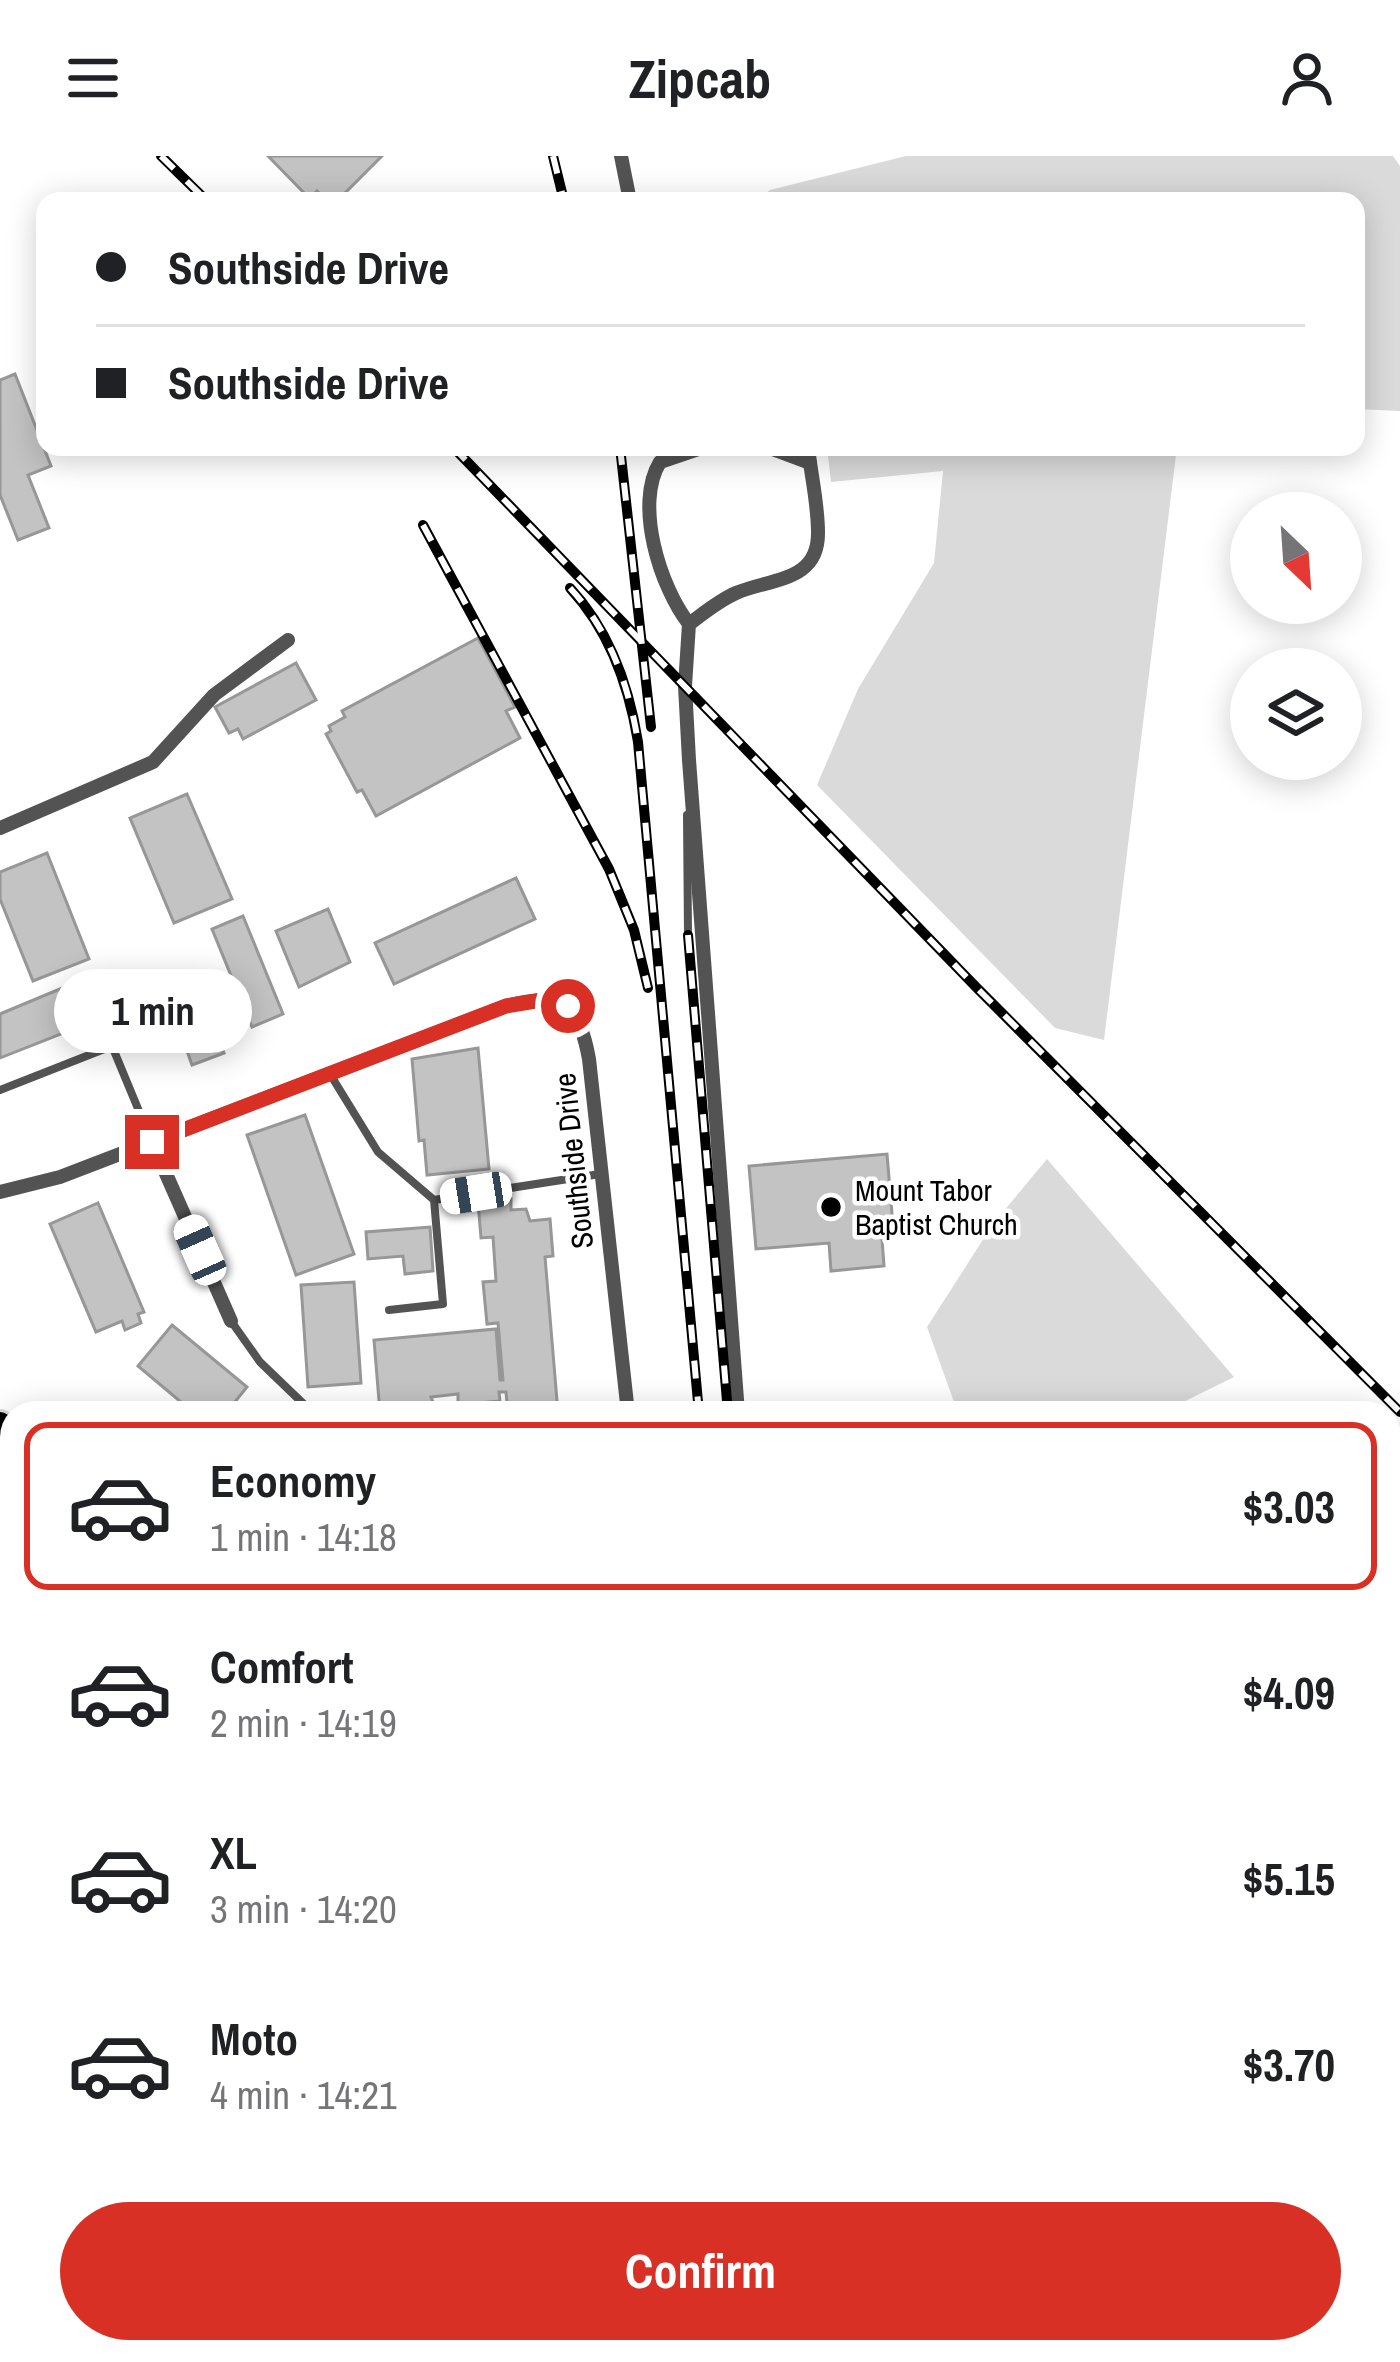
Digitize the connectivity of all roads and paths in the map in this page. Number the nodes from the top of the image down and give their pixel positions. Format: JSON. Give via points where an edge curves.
{"nodes":[{"id":1,"x":621,"y":156,"type":"edge"},
{"id":2,"x":628,"y":192,"type":"edge"},
{"id":3,"x":678,"y":456,"type":"edge"},
{"id":4,"x":809,"y":456,"type":"edge"},
{"id":5,"x":689,"y":624,"type":"junction"},
{"id":6,"x":287,"y":640,"type":"dead end"},
{"id":7,"x":689,"y":760,"type":"junction"},
{"id":8,"x":0,"y":828,"type":"edge"},
{"id":9,"x":688,"y":935,"type":"dead end"},
{"id":10,"x":329,"y":1073,"type":"junction"},
{"id":11,"x":0,"y":1090,"type":"edge"},
{"id":12,"x":152,"y":1142,"type":"junction"},
{"id":13,"x":602,"y":1174,"type":"junction"},
{"id":14,"x":0,"y":1192,"type":"edge"},
{"id":15,"x":434,"y":1200,"type":"junction"},
{"id":16,"x":389,"y":1310,"type":"dead end"},
{"id":17,"x":231,"y":1321,"type":"joint"},
{"id":18,"x":301,"y":1401,"type":"edge"},
{"id":19,"x":627,"y":1401,"type":"edge"},
{"id":20,"x":737,"y":1401,"type":"edge"}],
"edges":[{"from":1,"to":2,"type":"street"},
{"from":3,"to":5,"type":"street","via":[[660,462],[648,481],[648,502],[666,587]]},
{"from":4,"to":5,"type":"street","via":[[815,556],[788,579],[720,601]]},
{"from":5,"to":7,"type":"street"},
{"from":6,"to":8,"type":"street","via":[[214,695],[152,761]]},
{"from":7,"to":9,"type":"lane"},
{"from":7,"to":20,"type":"street"},
{"from":10,"to":12,"type":"street","name":"Southside Drive"},
{"from":10,"to":13,"type":"street","name":"Southside Drive","via":[[506,1006],[548,999],[568,1006],[585,1040]]},
{"from":10,"to":15,"type":"lane","via":[[378,1152]]},
{"from":11,"to":12,"type":"lane","via":[[112,1046]]},
{"from":12,"to":14,"type":"street","name":"Southside Drive"},
{"from":12,"to":17,"type":"street"},
{"from":13,"to":15,"type":"lane"},
{"from":13,"to":19,"type":"street","name":"Southside Drive"},
{"from":15,"to":16,"type":"lane","via":[[443,1304]]},
{"from":17,"to":18,"type":"lane"}]}
